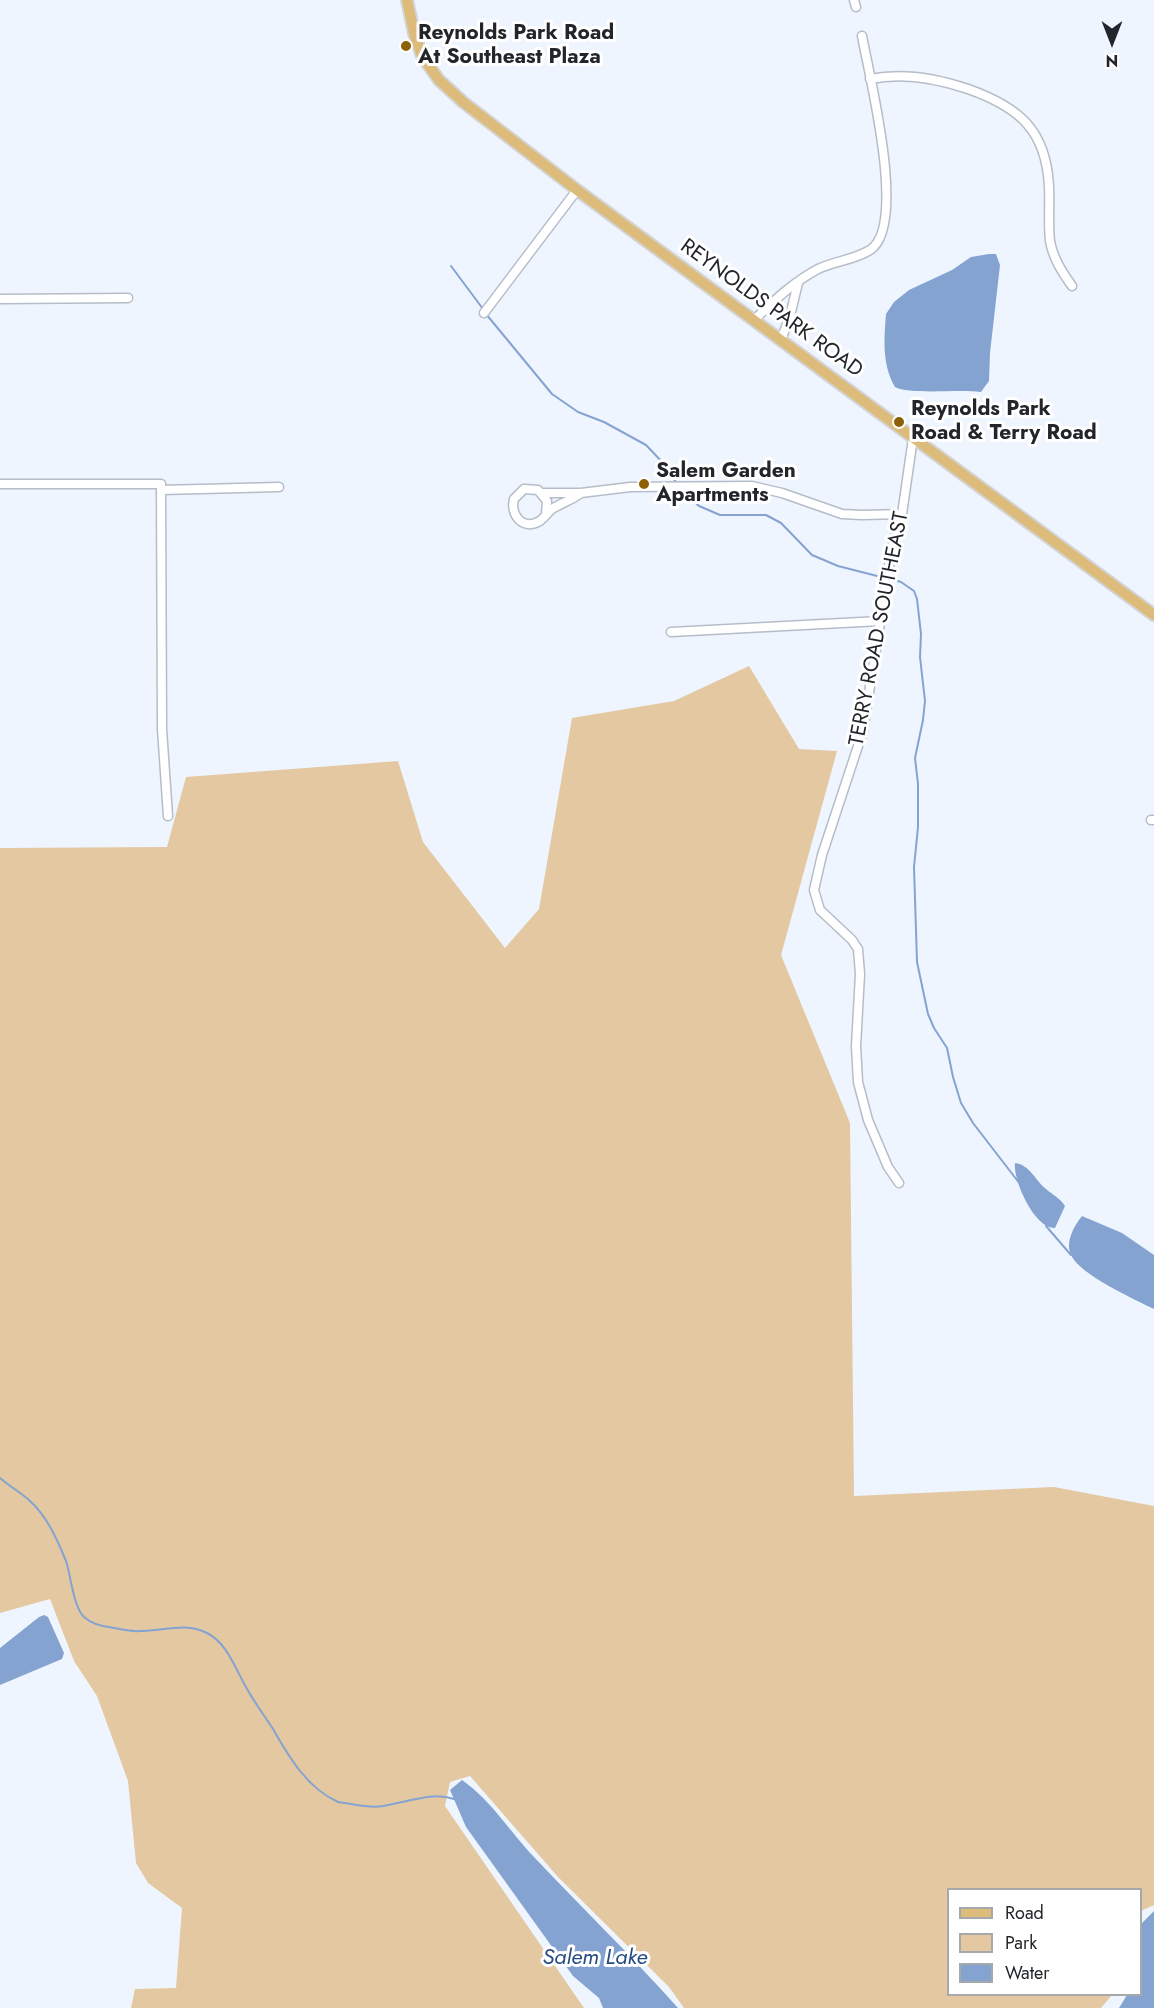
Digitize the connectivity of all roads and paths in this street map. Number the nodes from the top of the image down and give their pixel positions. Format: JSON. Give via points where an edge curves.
{"nodes":[{"id":1,"x":407,"y":0,"type":"edge"},
{"id":2,"x":862,"y":36,"type":"dead end"},
{"id":3,"x":870,"y":79,"type":"junction"},
{"id":4,"x":577,"y":190,"type":"junction"},
{"id":5,"x":798,"y":283,"type":"junction"},
{"id":6,"x":1071,"y":286,"type":"dead end"},
{"id":7,"x":128,"y":298,"type":"dead end"},
{"id":8,"x":0,"y":299,"type":"edge"},
{"id":9,"x":484,"y":314,"type":"dead end"},
{"id":10,"x":754,"y":320,"type":"junction"},
{"id":11,"x":781,"y":340,"type":"junction"},
{"id":12,"x":913,"y":438,"type":"junction"},
{"id":13,"x":0,"y":484,"type":"edge"},
{"id":14,"x":279,"y":487,"type":"dead end"},
{"id":15,"x":161,"y":490,"type":"junction"},
{"id":16,"x":542,"y":493,"type":"junction"},
{"id":17,"x":581,"y":494,"type":"junction"},
{"id":18,"x":546,"y":514,"type":"junction"},
{"id":19,"x":902,"y":514,"type":"junction"},
{"id":20,"x":1154,"y":615,"type":"edge"},
{"id":21,"x":880,"y":621,"type":"junction"},
{"id":22,"x":671,"y":632,"type":"dead end"},
{"id":23,"x":168,"y":816,"type":"dead end"},
{"id":24,"x":899,"y":1183,"type":"dead end"}],
"edges":[{"from":1,"to":4,"type":"main road","name":"REYNOLDS PARK ROAD","via":[[418,46],[439,80]]},
{"from":2,"to":3,"type":"street"},
{"from":3,"to":5,"type":"street","via":[[885,164],[883,229],[870,250],[819,269]]},
{"from":3,"to":6,"type":"street","via":[[911,76],[955,85],[996,100],[1030,126],[1047,165],[1050,242],[1058,266]]},
{"from":4,"to":9,"type":"street"},
{"from":4,"to":10,"type":"main road","name":"REYNOLDS PARK ROAD"},
{"from":5,"to":10,"type":"street","via":[[788,287]]},
{"from":5,"to":11,"type":"street"},
{"from":7,"to":8,"type":"street"},
{"from":10,"to":11,"type":"main road","name":"REYNOLDS PARK ROAD"},
{"from":11,"to":12,"type":"main road","name":"REYNOLDS PARK ROAD"},
{"from":12,"to":19,"type":"street","name":"TERRY ROAD SOUTHEAST"},
{"from":12,"to":20,"type":"main road","name":"REYNOLDS PARK ROAD"},
{"from":13,"to":15,"type":"street","via":[[161,484]]},
{"from":14,"to":15,"type":"street"},
{"from":15,"to":23,"type":"street","via":[[162,717]]},
{"from":16,"to":17,"type":"street"},
{"from":16,"to":18,"type":"street","via":[[547,501]]},
{"from":16,"to":18,"type":"street","via":[[529,488],[520,492],[513,509],[517,518],[528,524],[540,521]]},
{"from":17,"to":18,"type":"street"},
{"from":17,"to":19,"type":"street","via":[[630,487],[752,486],[842,513]]},
{"from":19,"to":21,"type":"street","name":"TERRY ROAD SOUTHEAST","via":[[892,547]]},
{"from":21,"to":22,"type":"street"},
{"from":21,"to":24,"type":"street","name":"TERRY ROAD SOUTHEAST","via":[[863,731],[814,890],[820,910],[858,949],[858,1082],[868,1120]]}]}
